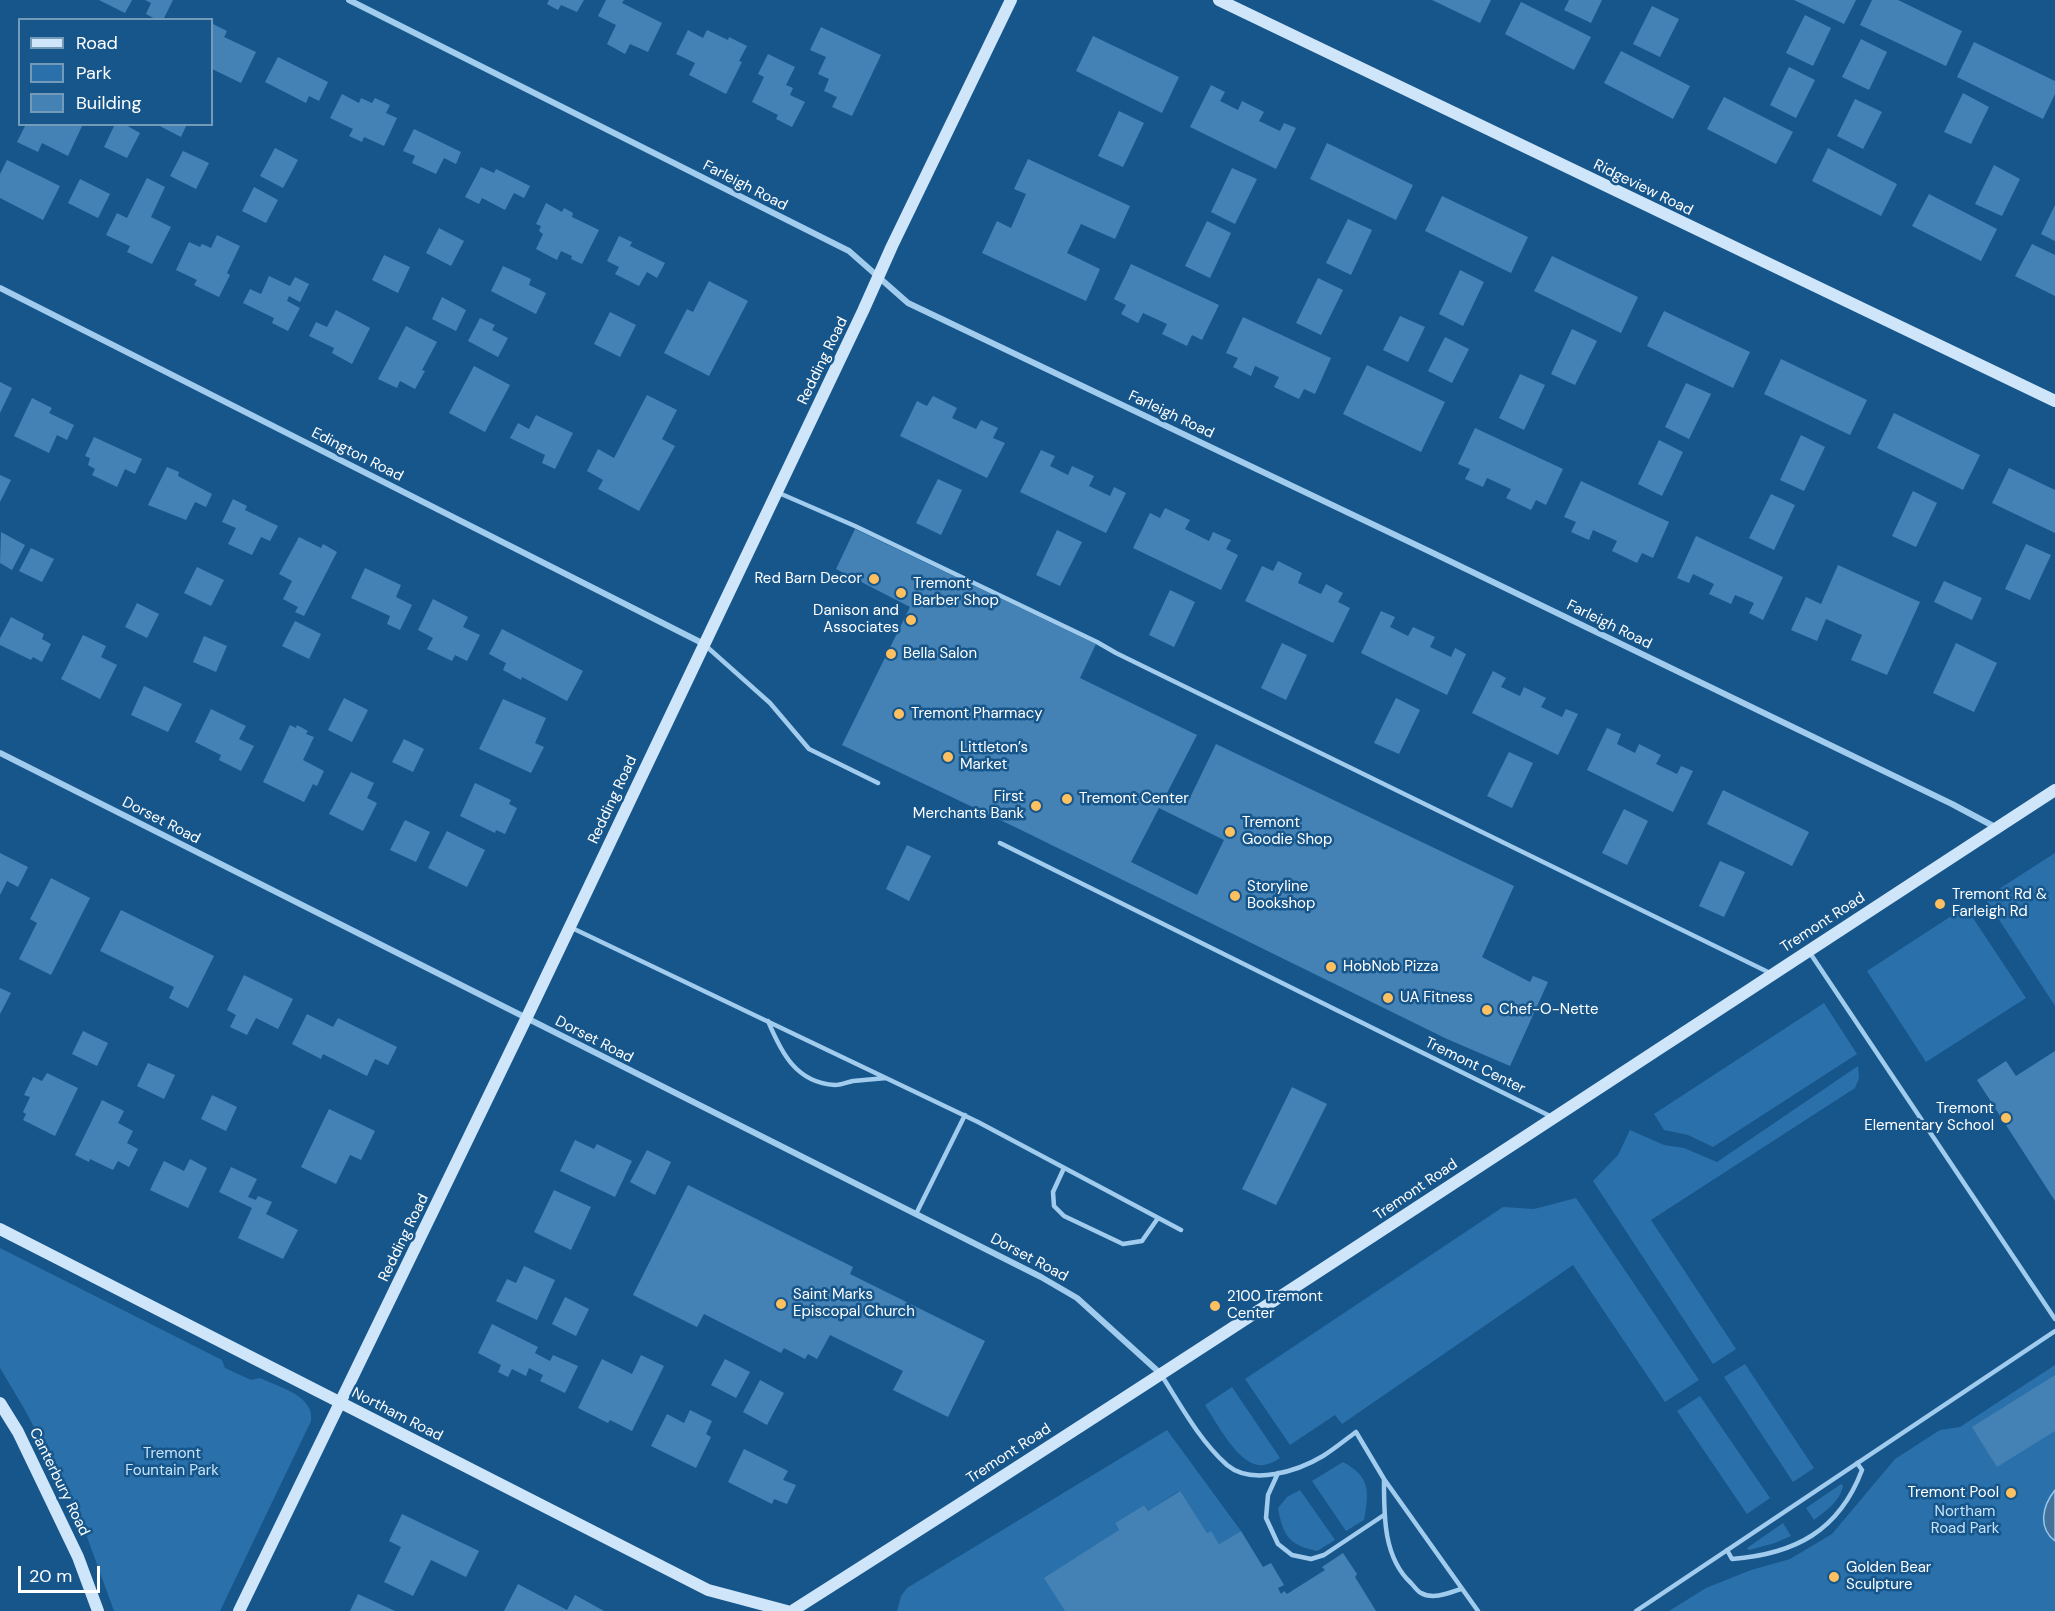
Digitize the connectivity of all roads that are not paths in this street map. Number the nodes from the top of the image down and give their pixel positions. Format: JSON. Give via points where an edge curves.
{"nodes":[{"id":1,"x":349,"y":0,"type":"edge"},
{"id":2,"x":1011,"y":0,"type":"edge"},
{"id":3,"x":1219,"y":0,"type":"edge"},
{"id":4,"x":878,"y":277,"type":"junction"},
{"id":5,"x":0,"y":288,"type":"edge"},
{"id":6,"x":2055,"y":401,"type":"edge"},
{"id":7,"x":776,"y":492,"type":"junction"},
{"id":8,"x":704,"y":644,"type":"junction"},
{"id":9,"x":0,"y":753,"type":"edge"},
{"id":10,"x":878,"y":783,"type":"dead end"},
{"id":11,"x":2055,"y":790,"type":"edge"},
{"id":12,"x":1997,"y":828,"type":"junction"},
{"id":13,"x":1000,"y":843,"type":"dead end"},
{"id":14,"x":570,"y":927,"type":"junction"},
{"id":15,"x":1808,"y":951,"type":"junction"},
{"id":16,"x":1773,"y":974,"type":"junction"},
{"id":17,"x":526,"y":1019,"type":"junction"},
{"id":18,"x":768,"y":1021,"type":"junction"},
{"id":19,"x":886,"y":1078,"type":"junction"},
{"id":20,"x":964,"y":1115,"type":"junction"},
{"id":21,"x":1553,"y":1117,"type":"junction"},
{"id":22,"x":1064,"y":1168,"type":"junction"},
{"id":23,"x":916,"y":1214,"type":"junction"},
{"id":24,"x":1158,"y":1218,"type":"junction"},
{"id":25,"x":0,"y":1229,"type":"edge"},
{"id":26,"x":1181,"y":1230,"type":"dead end"},
{"id":27,"x":2055,"y":1319,"type":"edge"},
{"id":28,"x":2055,"y":1331,"type":"edge"},
{"id":29,"x":1161,"y":1374,"type":"junction"},
{"id":30,"x":0,"y":1403,"type":"edge"},
{"id":31,"x":341,"y":1403,"type":"junction"},
{"id":32,"x":1857,"y":1463,"type":"junction"},
{"id":33,"x":1278,"y":1473,"type":"junction"},
{"id":34,"x":1384,"y":1479,"type":"junction"},
{"id":35,"x":1384,"y":1515,"type":"junction"},
{"id":36,"x":1727,"y":1550,"type":"junction"},
{"id":37,"x":1461,"y":1589,"type":"junction"},
{"id":38,"x":98,"y":1611,"type":"edge"},
{"id":39,"x":239,"y":1611,"type":"edge"},
{"id":40,"x":787,"y":1611,"type":"edge"},
{"id":41,"x":792,"y":1611,"type":"edge"},
{"id":42,"x":1478,"y":1611,"type":"edge"},
{"id":43,"x":1636,"y":1611,"type":"edge"}],
"edges":[{"from":1,"to":4,"type":"street","name":"Farleigh Road","via":[[849,251]]},
{"from":2,"to":4,"type":"main road","name":"Redding Road"},
{"from":3,"to":6,"type":"main road","name":"Ridgeview Road"},
{"from":4,"to":7,"type":"main road","name":"Redding Road"},
{"from":4,"to":12,"type":"street","name":"Farleigh Road","via":[[908,303],[1446,559]]},
{"from":5,"to":8,"type":"street","name":"Edington Road"},
{"from":7,"to":8,"type":"main road","name":"Redding Road"},
{"from":7,"to":16,"type":"lane","via":[[1086,637]]},
{"from":8,"to":10,"type":"lane","via":[[770,703],[809,749]]},
{"from":8,"to":14,"type":"main road","name":"Redding Road"},
{"from":9,"to":17,"type":"street","name":"Dorset Road"},
{"from":11,"to":12,"type":"main road","name":"Tremont Road"},
{"from":12,"to":15,"type":"main road","name":"Tremont Road"},
{"from":13,"to":21,"type":"lane","name":"Tremont Center"},
{"from":14,"to":17,"type":"main road","name":"Redding Road"},
{"from":14,"to":18,"type":"lane"},
{"from":15,"to":16,"type":"main road","name":"Tremont Road"},
{"from":15,"to":27,"type":"lane"},
{"from":16,"to":21,"type":"main road","name":"Tremont Road"},
{"from":17,"to":23,"type":"street","name":"Dorset Road"},
{"from":17,"to":31,"type":"main road","name":"Redding Road"},
{"from":18,"to":19,"type":"lane"},
{"from":18,"to":19,"type":"lane","via":[[788,1062],[810,1079],[836,1085]]},
{"from":19,"to":20,"type":"lane"},
{"from":20,"to":22,"type":"lane"},
{"from":20,"to":23,"type":"lane"},
{"from":21,"to":29,"type":"main road","name":"Tremont Road"},
{"from":22,"to":24,"type":"lane"},
{"from":22,"to":24,"type":"lane","via":[[1053,1192],[1054,1206],[1064,1216],[1123,1244],[1142,1241]]},
{"from":23,"to":29,"type":"street","name":"Dorset Road","via":[[1077,1298]]},
{"from":24,"to":26,"type":"lane"},
{"from":25,"to":31,"type":"main road","name":"Northam Road"},
{"from":28,"to":32,"type":"lane"},
{"from":29,"to":33,"type":"lane","via":[[1192,1424],[1229,1466],[1249,1475]]},
{"from":29,"to":41,"type":"main road","name":"Tremont Road"},
{"from":30,"to":38,"type":"main road","name":"Canterbury Road","via":[[78,1557]]},
{"from":31,"to":39,"type":"main road","name":"Redding Road"},
{"from":31,"to":40,"type":"main road","name":"Northam Road","via":[[708,1590]]},
{"from":32,"to":36,"type":"lane"},
{"from":32,"to":36,"type":"lane","via":[[1862,1470],[1855,1490],[1834,1519],[1814,1533],[1792,1547],[1754,1557],[1732,1558]]},
{"from":33,"to":34,"type":"lane","via":[[1323,1456],[1356,1432]]},
{"from":33,"to":35,"type":"lane","via":[[1268,1495],[1266,1518],[1278,1544],[1292,1555],[1311,1559],[1324,1555]]},
{"from":34,"to":35,"type":"lane"},
{"from":34,"to":37,"type":"lane"},
{"from":35,"to":37,"type":"lane","via":[[1391,1555],[1415,1588],[1422,1594],[1442,1596]]},
{"from":36,"to":43,"type":"lane"},
{"from":37,"to":42,"type":"lane"}]}
